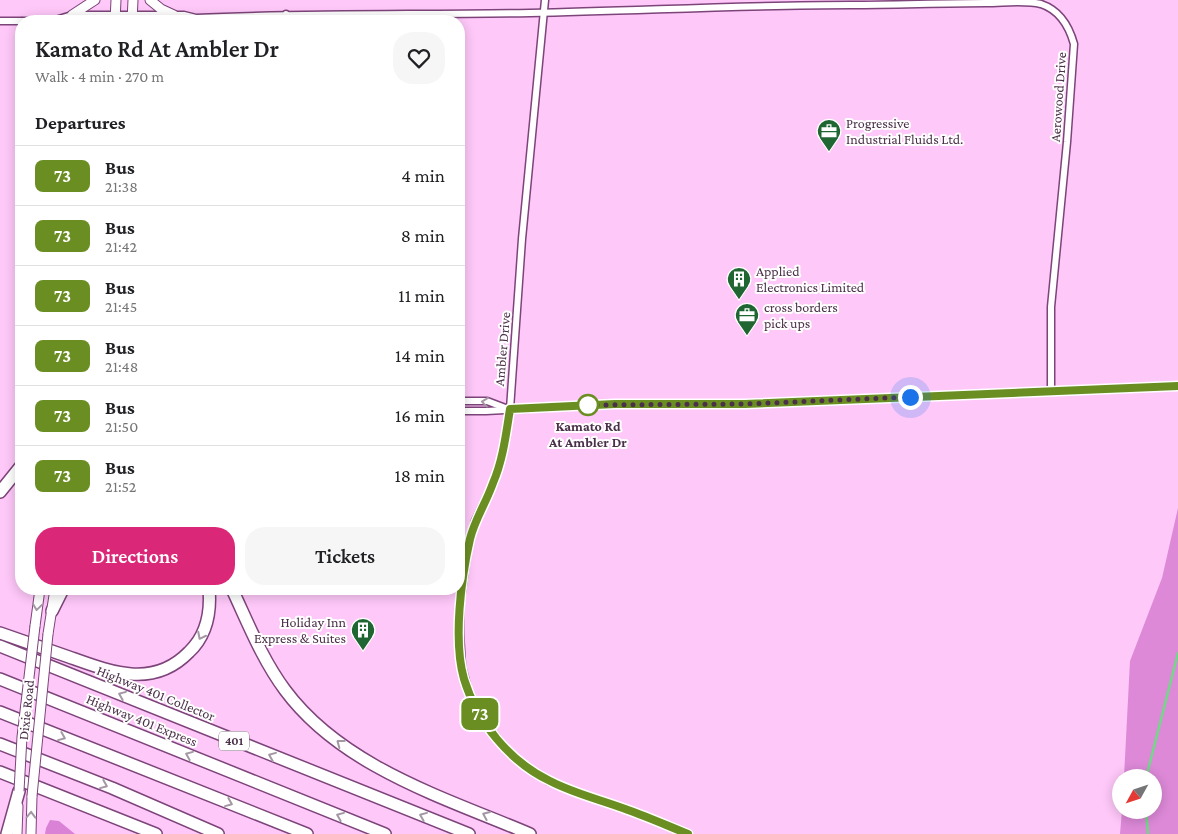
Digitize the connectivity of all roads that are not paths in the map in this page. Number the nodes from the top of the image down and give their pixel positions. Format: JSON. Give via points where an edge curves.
{"nodes":[{"id":1,"x":95,"y":0,"type":"edge"},
{"id":2,"x":116,"y":0,"type":"edge"},
{"id":3,"x":133,"y":0,"type":"edge"},
{"id":4,"x":150,"y":0,"type":"edge"},
{"id":5,"x":545,"y":0,"type":"edge"},
{"id":6,"x":543,"y":13,"type":"junction"},
{"id":7,"x":72,"y":15,"type":"edge"},
{"id":8,"x":115,"y":15,"type":"edge"},
{"id":9,"x":132,"y":15,"type":"edge"},
{"id":10,"x":174,"y":15,"type":"joint"},
{"id":11,"x":184,"y":15,"type":"edge"},
{"id":12,"x":441,"y":15,"type":"edge"},
{"id":13,"x":15,"y":21,"type":"edge"},
{"id":14,"x":0,"y":22,"type":"edge"},
{"id":15,"x":1178,"y":386,"type":"edge"},
{"id":16,"x":1051,"y":391,"type":"junction"},
{"id":17,"x":465,"y":401,"type":"edge"},
{"id":18,"x":510,"y":409,"type":"junction"},
{"id":19,"x":465,"y":411,"type":"edge"},
{"id":20,"x":15,"y":473,"type":"edge"},
{"id":21,"x":0,"y":492,"type":"edge"},
{"id":22,"x":465,"y":568,"type":"edge"},
{"id":23,"x":39,"y":595,"type":"edge"},
{"id":24,"x":54,"y":595,"type":"edge"},
{"id":25,"x":60,"y":595,"type":"edge"},
{"id":26,"x":209,"y":595,"type":"edge"},
{"id":27,"x":235,"y":595,"type":"edge"},
{"id":28,"x":461,"y":595,"type":"edge"},
{"id":29,"x":52,"y":611,"type":"junction"},
{"id":30,"x":0,"y":633,"type":"edge"},
{"id":31,"x":0,"y":646,"type":"edge"},
{"id":32,"x":0,"y":679,"type":"edge"},
{"id":33,"x":0,"y":712,"type":"edge"},
{"id":34,"x":0,"y":744,"type":"edge"},
{"id":35,"x":0,"y":772,"type":"edge"},
{"id":36,"x":19,"y":791,"type":"junction"},
{"id":37,"x":7,"y":834,"type":"edge"},
{"id":38,"x":17,"y":834,"type":"edge"},
{"id":39,"x":31,"y":834,"type":"edge"},
{"id":40,"x":156,"y":834,"type":"edge"},
{"id":41,"x":218,"y":834,"type":"edge"},
{"id":42,"x":307,"y":834,"type":"edge"},
{"id":43,"x":385,"y":834,"type":"edge"},
{"id":44,"x":469,"y":834,"type":"edge"},
{"id":45,"x":530,"y":834,"type":"edge"},
{"id":46,"x":688,"y":834,"type":"edge"}],
"edges":[{"from":1,"to":7,"type":"main road"},
{"from":2,"to":8,"type":"main road"},
{"from":3,"to":9,"type":"main road"},
{"from":4,"to":10,"type":"main road"},
{"from":5,"to":6,"type":"street","name":"Ambler Drive"},
{"from":6,"to":12,"type":"street","name":"Aerowood Drive"},
{"from":6,"to":16,"type":"street","name":"Aerowood Drive","via":[[1011,2],[1038,4],[1056,12],[1071,32],[1074,54],[1051,307]]},
{"from":6,"to":18,"type":"street","name":"Ambler Drive"},
{"from":10,"to":11,"type":"street","name":"Aerowood Drive"},
{"from":13,"to":14,"type":"street","name":"Aerowood Drive"},
{"from":15,"to":16,"type":"street"},
{"from":16,"to":18,"type":"street","via":[[745,404],[615,404]]},
{"from":18,"to":17,"type":"street","one_way":true,"via":[[487,401]]},
{"from":18,"to":19,"type":"street"},
{"from":18,"to":22,"type":"street","name":"Ambler Drive","via":[[498,468],[475,521]]},
{"from":20,"to":21,"type":"highway"},
{"from":23,"to":36,"type":"main road","name":"Dixie Road","one_way":true,"bridge":true,"via":[[22,737]]},
{"from":24,"to":29,"type":"main road","name":"Dixie Road"},
{"from":25,"to":29,"type":"highway"},
{"from":26,"to":30,"type":"highway","one_way":true,"via":[[208,618],[197,643],[177,663],[158,672],[133,675],[107,670]]},
{"from":45,"to":27,"type":"highway","one_way":true,"via":[[388,772],[342,746],[307,716],[285,690],[266,660]]},
{"from":28,"to":46,"type":"street","name":"Ambler Drive","via":[[460,643],[469,693],[477,710],[507,751],[534,772],[567,789]]},
{"from":39,"to":29,"type":"main road","name":"Dixie Road","one_way":true,"bridge":true,"via":[[32,796]]},
{"from":44,"to":31,"type":"highway","name":"Highway 401 Collector","number":"401","one_way":true},
{"from":43,"to":32,"type":"highway","name":"Highway 401 Express","number":"401","one_way":true},
{"from":33,"to":42,"type":"highway","one_way":true},
{"from":34,"to":41,"type":"highway","one_way":true},
{"from":35,"to":40,"type":"highway"},
{"from":36,"to":37,"type":"highway"},
{"from":36,"to":38,"type":"main road","name":"Dixie Road"}]}
